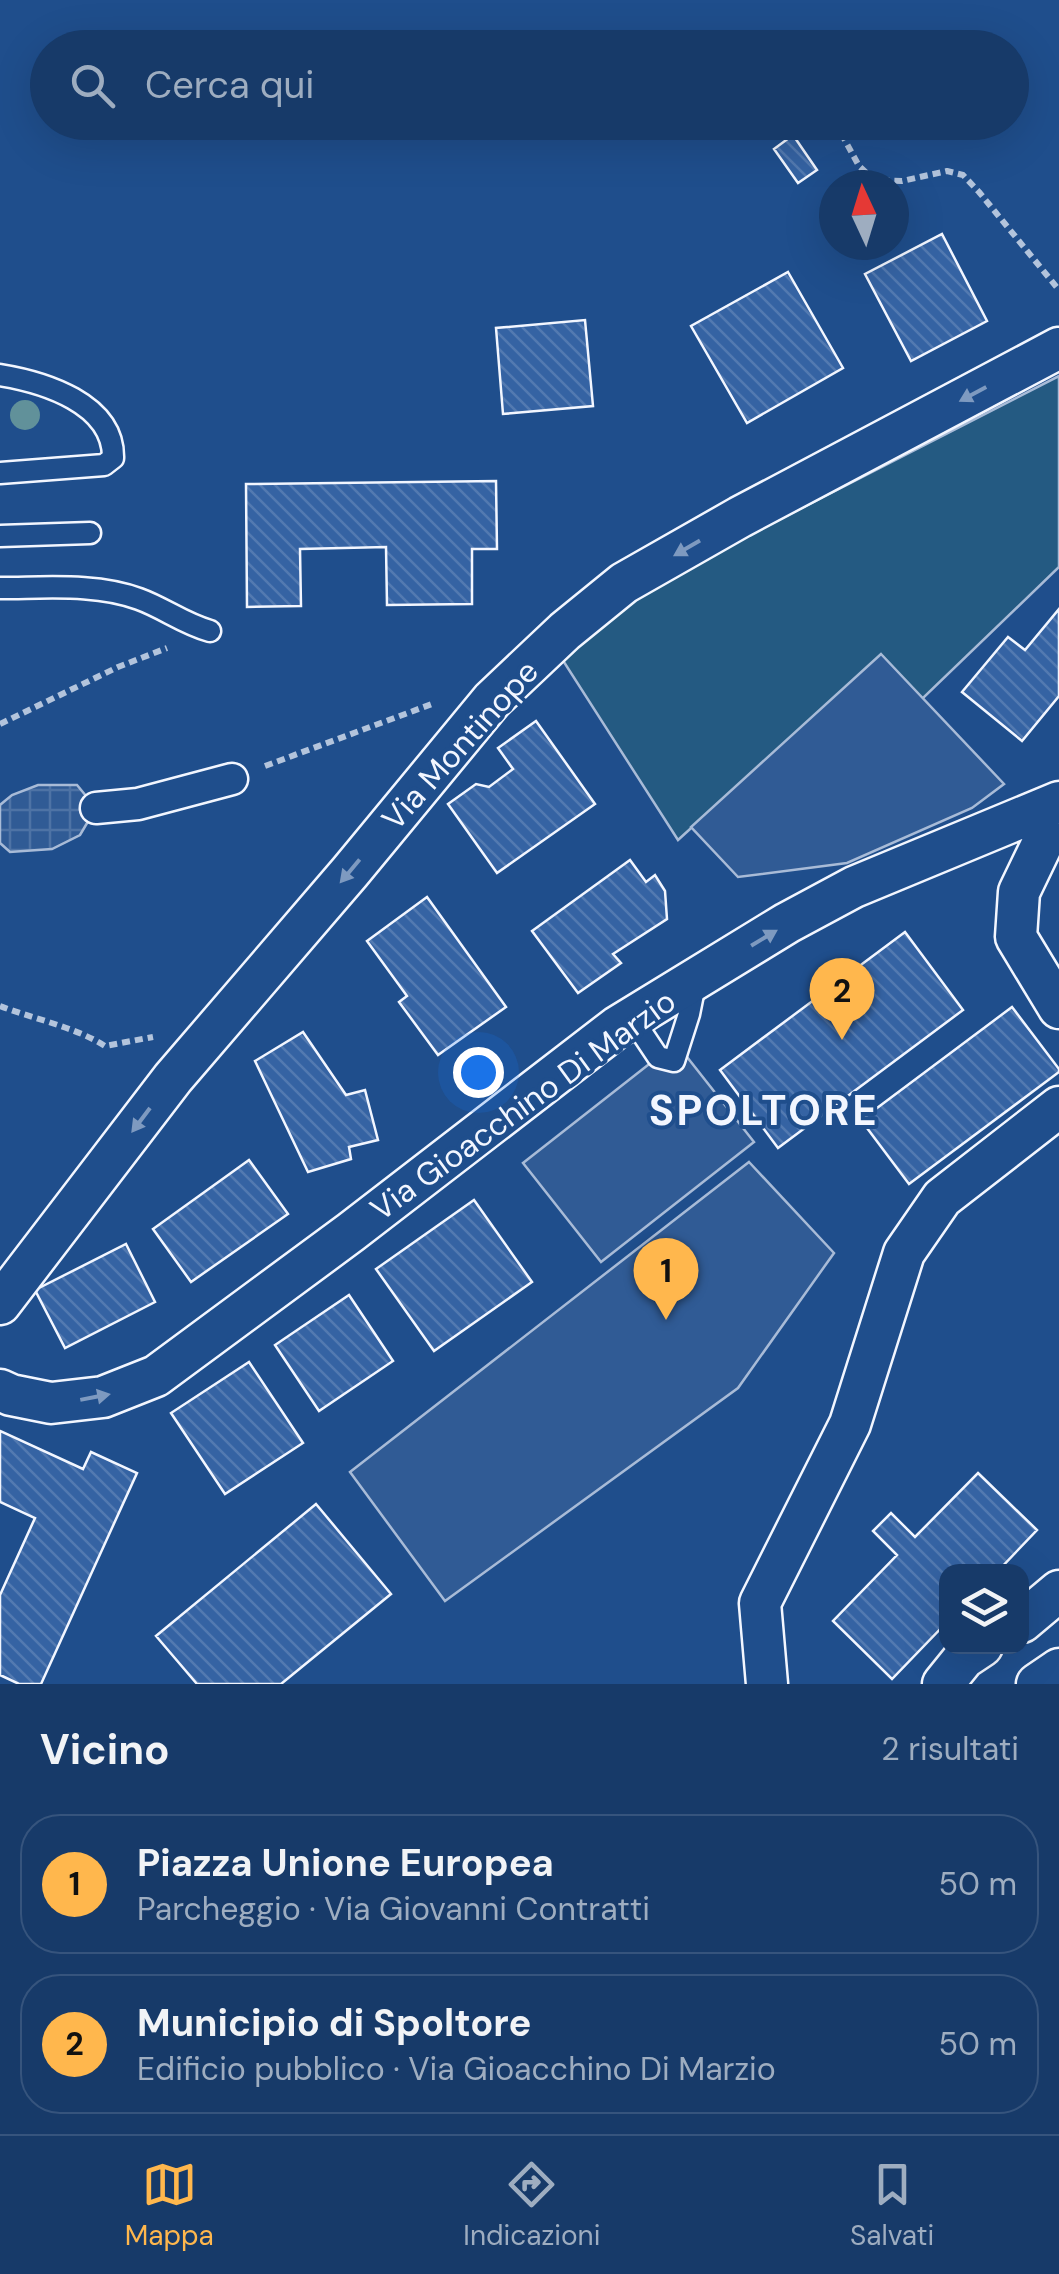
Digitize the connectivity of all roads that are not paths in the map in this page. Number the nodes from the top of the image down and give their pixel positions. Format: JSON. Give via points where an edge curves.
{"nodes":[{"id":1,"x":1059,"y":348,"type":"edge"},
{"id":2,"x":0,"y":375,"type":"edge"},
{"id":3,"x":0,"y":474,"type":"edge"},
{"id":4,"x":90,"y":533,"type":"dead end"},
{"id":5,"x":0,"y":536,"type":"edge"},
{"id":6,"x":0,"y":588,"type":"edge"},
{"id":7,"x":210,"y":631,"type":"road end"},
{"id":8,"x":232,"y":779,"type":"road end"},
{"id":9,"x":1059,"y":806,"type":"edge"},
{"id":10,"x":96,"y":808,"type":"dead end"},
{"id":11,"x":696,"y":978,"type":"junction"},
{"id":12,"x":1059,"y":1008,"type":"edge"},
{"id":13,"x":632,"y":1018,"type":"junction"},
{"id":14,"x":1059,"y":1107,"type":"edge"},
{"id":15,"x":0,"y":1304,"type":"edge"},
{"id":16,"x":0,"y":1390,"type":"edge"},
{"id":17,"x":1059,"y":1591,"type":"edge"},
{"id":18,"x":1029,"y":1616,"type":"edge"},
{"id":19,"x":970,"y":1654,"type":"edge"},
{"id":20,"x":1059,"y":1669,"type":"edge"},
{"id":21,"x":766,"y":1684,"type":"edge"},
{"id":22,"x":943,"y":1684,"type":"edge"},
{"id":23,"x":1037,"y":1684,"type":"edge"}],
"edges":[{"from":1,"to":15,"type":"street","name":"Via Montinope","one_way":true,"via":[[740,517],[624,584],[580,618],[492,700],[173,1078]]},
{"from":2,"to":3,"type":"lane","via":[[60,391],[93,413],[114,446],[104,466]]},
{"from":4,"to":5,"type":"lane"},
{"from":6,"to":7,"type":"lane","via":[[112,591]]},
{"from":8,"to":10,"type":"street"},
{"from":11,"to":9,"type":"street","name":"Via Gioacchino Di Marzio","one_way":true,"via":[[854,887]]},
{"from":9,"to":12,"type":"street","via":[[1019,892],[1016,936]]},
{"from":11,"to":13,"type":"street","name":"Via Gioacchino Di Marzio"},
{"from":11,"to":13,"type":"lane","via":[[674,1061],[658,1057]]},
{"from":16,"to":13,"type":"street","name":"Via Gioacchino Di Marzio","one_way":true,"via":[[51,1404],[103,1397],[156,1376]]},
{"from":14,"to":21,"type":"street","via":[[942,1198],[904,1253],[850,1424],[760,1603]]},
{"from":17,"to":18,"type":"street"},
{"from":19,"to":22,"type":"street"},
{"from":20,"to":23,"type":"street"}]}
